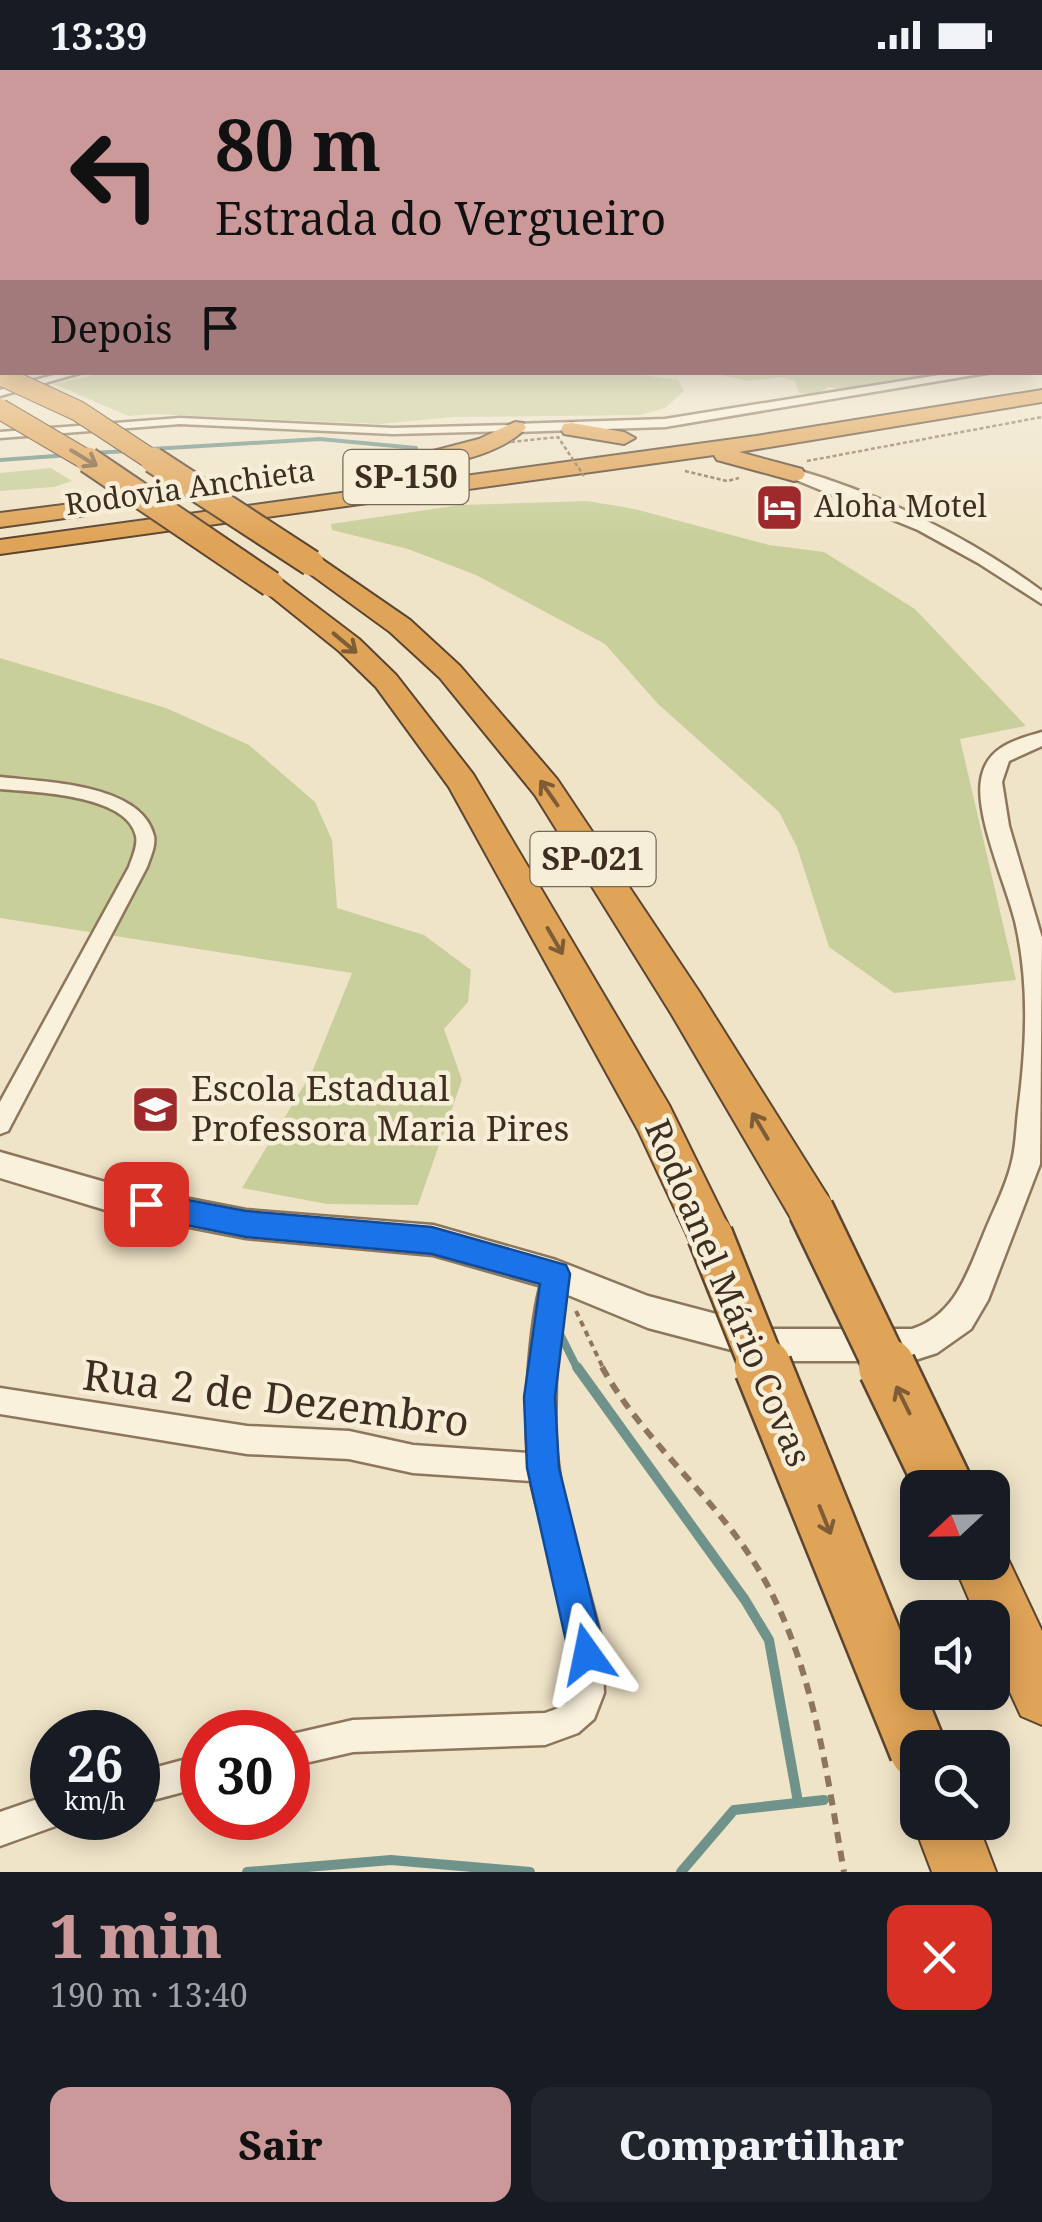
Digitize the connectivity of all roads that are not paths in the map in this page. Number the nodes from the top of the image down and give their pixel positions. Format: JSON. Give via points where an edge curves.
{"nodes":[{"id":1,"x":0,"y":375,"type":"edge"},
{"id":2,"x":67,"y":375,"type":"edge"},
{"id":3,"x":970,"y":375,"type":"edge"},
{"id":4,"x":1037,"y":375,"type":"edge"},
{"id":5,"x":1042,"y":383,"type":"edge"},
{"id":6,"x":0,"y":393,"type":"edge"},
{"id":7,"x":1042,"y":396,"type":"edge"},
{"id":8,"x":0,"y":409,"type":"edge"},
{"id":9,"x":515,"y":428,"type":"junction"},
{"id":10,"x":572,"y":428,"type":"joint"},
{"id":11,"x":810,"y":428,"type":"junction"},
{"id":12,"x":0,"y":436,"type":"edge"},
{"id":13,"x":619,"y":441,"type":"junction"},
{"id":14,"x":684,"y":462,"type":"junction"},
{"id":15,"x":794,"y":474,"type":"junction"},
{"id":16,"x":240,"y":488,"type":"dead end"},
{"id":17,"x":0,"y":520,"type":"edge"},
{"id":18,"x":0,"y":531,"type":"edge"},
{"id":19,"x":0,"y":546,"type":"edge"},
{"id":20,"x":1042,"y":598,"type":"edge"},
{"id":21,"x":1042,"y":739,"type":"edge"},
{"id":22,"x":0,"y":783,"type":"edge"},
{"id":23,"x":0,"y":1124,"type":"edge"},
{"id":24,"x":0,"y":1165,"type":"edge"},
{"id":25,"x":563,"y":1278,"type":"junction"},
{"id":26,"x":0,"y":1401,"type":"edge"},
{"id":27,"x":543,"y":1468,"type":"junction"},
{"id":28,"x":936,"y":1470,"type":"edge"},
{"id":29,"x":988,"y":1580,"type":"edge"},
{"id":30,"x":1042,"y":1695,"type":"edge"},
{"id":31,"x":910,"y":1730,"type":"edge"},
{"id":32,"x":310,"y":1745,"type":"edge"},
{"id":33,"x":30,"y":1819,"type":"edge"},
{"id":34,"x":0,"y":1829,"type":"edge"},
{"id":35,"x":952,"y":1840,"type":"edge"},
{"id":36,"x":964,"y":1872,"type":"edge"}],
"edges":[{"from":28,"to":1,"type":"highway","number":"SP-021","one_way":true,"bridge":true,"via":[[810,1210],[686,1004],[546,788],[450,672],[400,626],[312,563],[78,411]]},
{"from":2,"to":6,"type":"street"},
{"from":3,"to":13,"type":"street"},
{"from":4,"to":13,"type":"highway","name":"Rodovia Anchieta","number":"SP-150"},
{"from":5,"to":11,"type":"highway","name":"Rodovia Anchieta","number":"SP-150"},
{"from":7,"to":11,"type":"highway","name":"Rodovia Anchieta","number":"SP-150"},
{"from":8,"to":31,"type":"highway","name":"Rodoanel Mário Covas","number":"SP-021","one_way":true,"bridge":true,"via":[[110,474],[349,645],[386,680],[462,782],[654,1118],[710,1235]]},
{"from":9,"to":10,"type":"street"},
{"from":9,"to":12,"type":"street","via":[[393,431],[180,421]]},
{"from":9,"to":13,"type":"highway","name":"Rodovia Anchieta","number":"SP-150","via":[[474,448],[385,469]]},
{"from":10,"to":13,"type":"highway"},
{"from":11,"to":13,"type":"highway"},
{"from":11,"to":14,"type":"highway","name":"Rodovia Anchieta","number":"SP-150"},
{"from":11,"to":15,"type":"highway","via":[[776,452]]},
{"from":11,"to":18,"type":"highway","name":"Rodovia Anchieta","number":"SP-150"},
{"from":13,"to":14,"type":"highway","name":"Rodovia Anchieta","number":"SP-150"},
{"from":13,"to":19,"type":"highway","name":"Rodovia Anchieta","number":"SP-150"},
{"from":14,"to":15,"type":"highway","via":[[735,457]]},
{"from":15,"to":20,"type":"street","via":[[952,538]]},
{"from":16,"to":17,"type":"highway","name":"Rodovia Anchieta"},
{"from":21,"to":25,"type":"street","via":[[1000,757],[991,782],[1027,922],[1040,1045],[1026,1164],[960,1318],[937,1337],[912,1345],[773,1344],[648,1312]]},
{"from":22,"to":23,"type":"street","via":[[93,796],[126,808],[146,840]]},
{"from":24,"to":25,"type":"street","via":[[112,1198],[246,1224],[432,1240]]},
{"from":25,"to":27,"type":"street","via":[[540,1397]]},
{"from":26,"to":27,"type":"street","name":"Rua 2 de Dezembro","via":[[188,1433]]},
{"from":27,"to":32,"type":"street","via":[[587,1654],[588,1694],[579,1714],[544,1730],[353,1736]]},
{"from":29,"to":30,"type":"highway"},
{"from":33,"to":34,"type":"street"},
{"from":35,"to":36,"type":"highway"}]}
